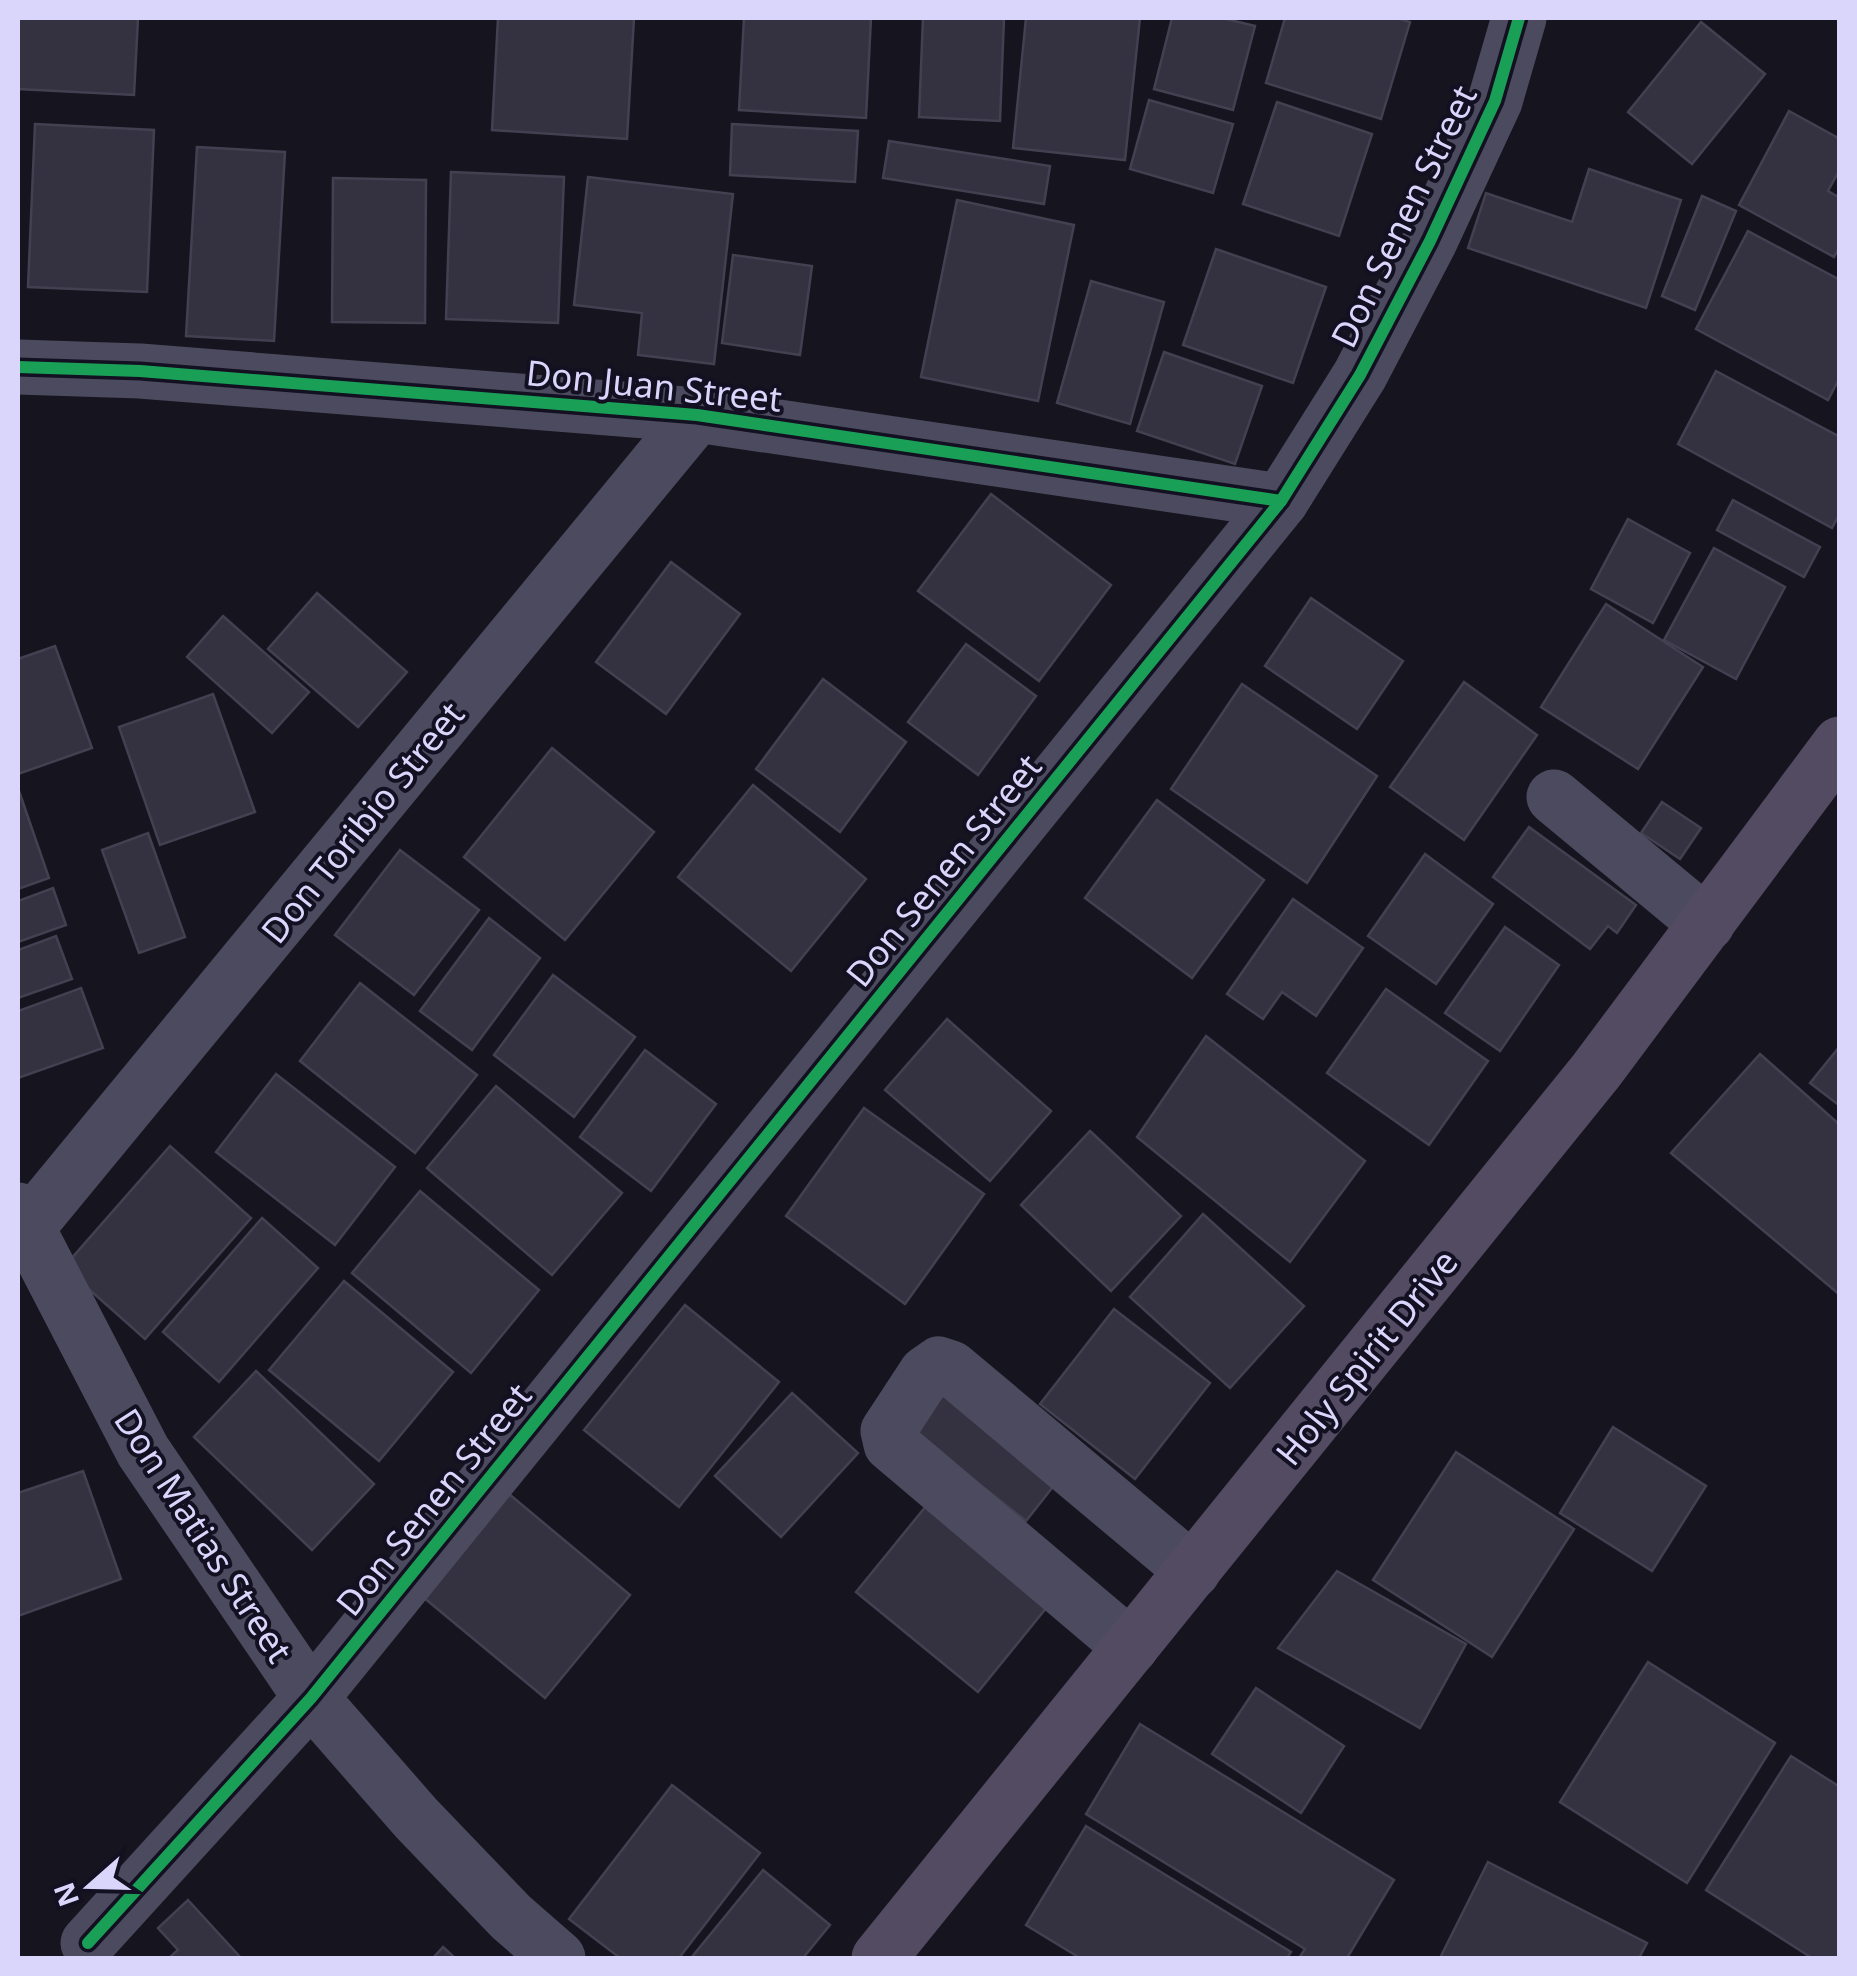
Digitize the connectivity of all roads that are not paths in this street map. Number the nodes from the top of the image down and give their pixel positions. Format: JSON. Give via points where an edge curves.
{"nodes":[{"id":1,"x":1519,"y":18,"type":"edge"},
{"id":2,"x":18,"y":367,"type":"edge"},
{"id":3,"x":698,"y":415,"type":"junction"},
{"id":4,"x":1281,"y":500,"type":"junction"},
{"id":5,"x":1840,"y":744,"type":"edge"},
{"id":6,"x":1554,"y":797,"type":"dead end"},
{"id":7,"x":1707,"y":924,"type":"junction"},
{"id":8,"x":22,"y":1220,"type":"edge"},
{"id":9,"x":1193,"y":1571,"type":"junction"},
{"id":10,"x":1132,"y":1647,"type":"junction"},
{"id":11,"x":311,"y":1698,"type":"junction"},
{"id":12,"x":88,"y":1943,"type":"dead end"},
{"id":13,"x":558,"y":1958,"type":"edge"},
{"id":14,"x":879,"y":1958,"type":"edge"}],
"edges":[{"from":1,"to":4,"type":"street","name":"Don Senen Street","via":[[1494,101],[1430,241],[1360,375]]},
{"from":2,"to":3,"type":"street","name":"Don Juan Street"},
{"from":3,"to":4,"type":"street","name":"Don Juan Street"},
{"from":3,"to":8,"type":"street","name":"Don Toribio Street"},
{"from":4,"to":11,"type":"street","name":"Don Senen Street"},
{"from":5,"to":7,"type":"main road","name":"Holy Spirit Drive"},
{"from":6,"to":7,"type":"street"},
{"from":7,"to":9,"type":"main road","name":"Holy Spirit Drive"},
{"from":8,"to":11,"type":"street","name":"Don Matias Street","via":[[143,1451]]},
{"from":9,"to":10,"type":"main road","name":"Holy Spirit Drive"},
{"from":9,"to":10,"type":"street","via":[[951,1368],[939,1364],[926,1374],[888,1431],[891,1444]]},
{"from":10,"to":14,"type":"main road","name":"Holy Spirit Drive"},
{"from":11,"to":12,"type":"street","name":"Don Senen Street"},
{"from":11,"to":13,"type":"street","name":"Don Matias Street","via":[[416,1818]]}]}
